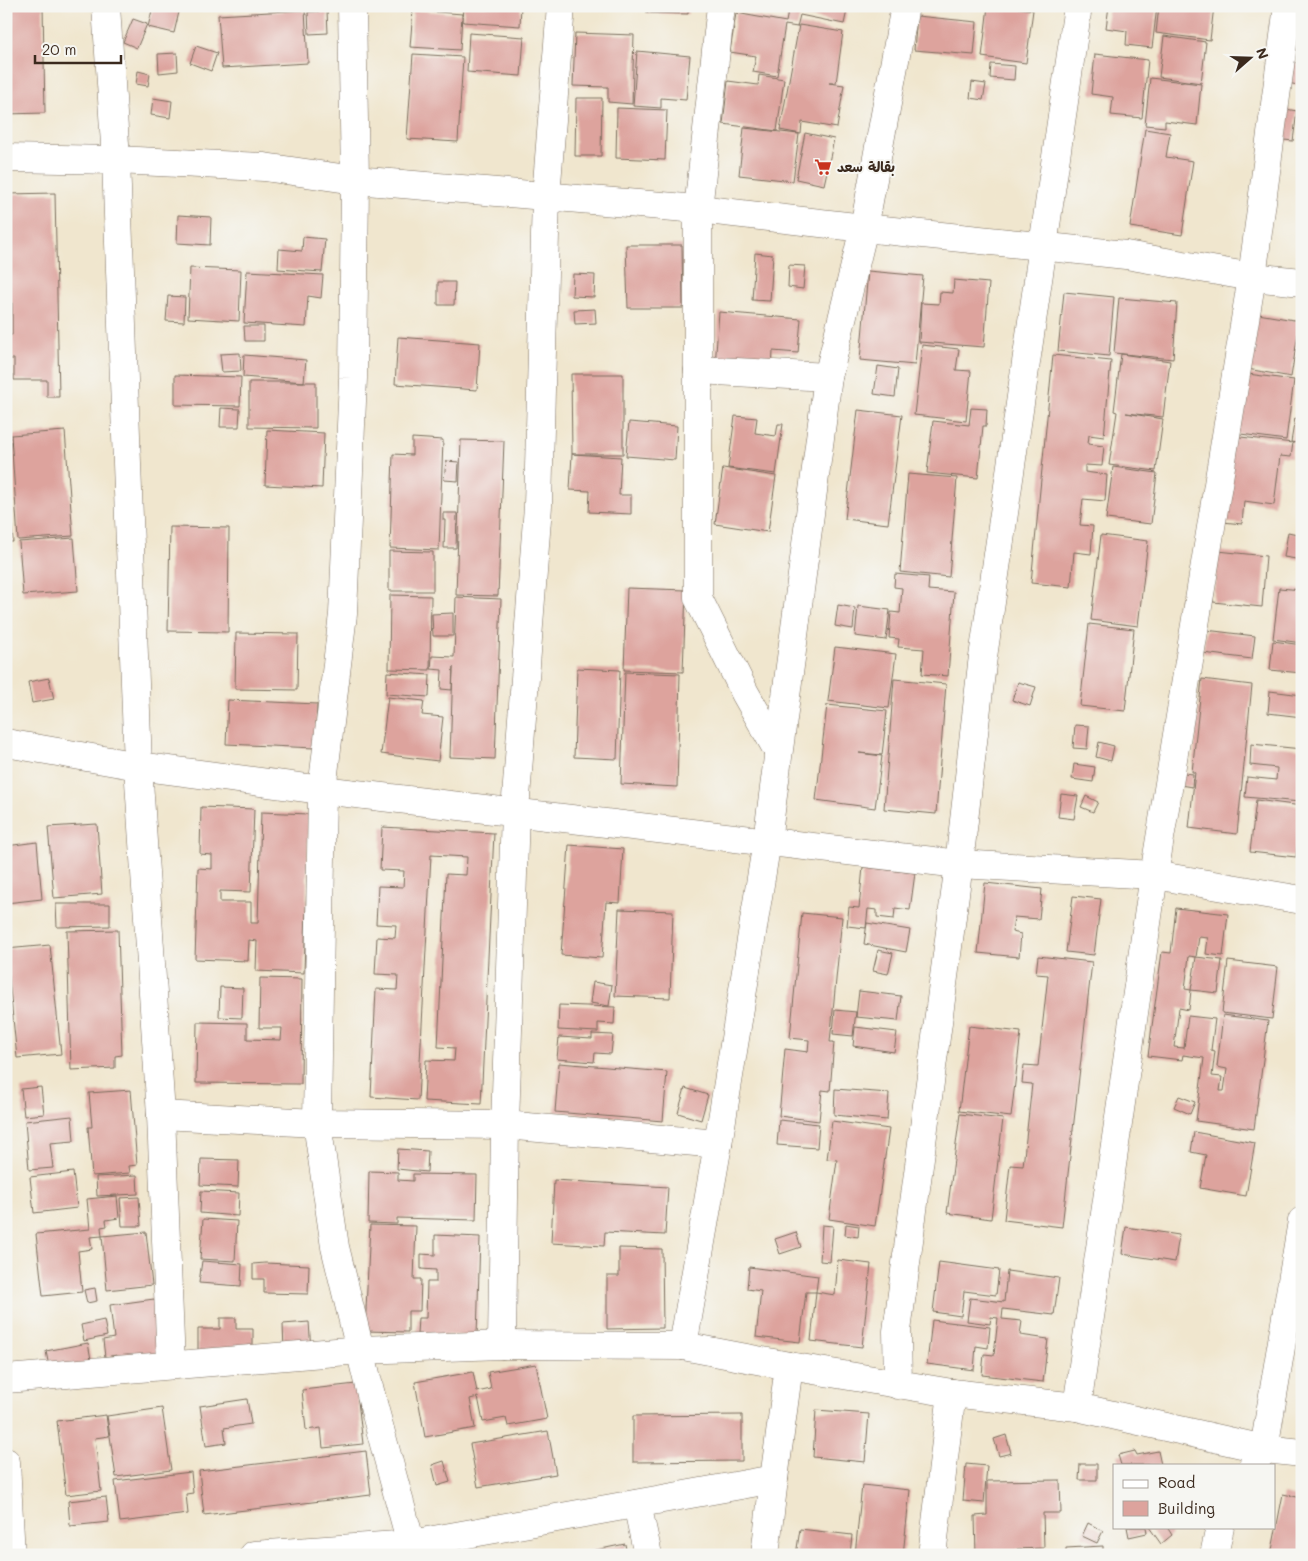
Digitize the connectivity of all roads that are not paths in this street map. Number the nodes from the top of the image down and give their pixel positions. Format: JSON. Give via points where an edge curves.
{"nodes":[{"id":1,"x":106,"y":6,"type":"edge"},
{"id":2,"x":352,"y":6,"type":"edge"},
{"id":3,"x":561,"y":6,"type":"edge"},
{"id":4,"x":721,"y":6,"type":"edge"},
{"id":5,"x":905,"y":6,"type":"edge"},
{"id":6,"x":1078,"y":6,"type":"edge"},
{"id":7,"x":1288,"y":6,"type":"edge"},
{"id":8,"x":6,"y":158,"type":"edge"},
{"id":9,"x":116,"y":160,"type":"junction"},
{"id":10,"x":355,"y":180,"type":"junction"},
{"id":11,"x":546,"y":196,"type":"junction"},
{"id":12,"x":698,"y":209,"type":"junction"},
{"id":13,"x":864,"y":228,"type":"junction"},
{"id":14,"x":1043,"y":246,"type":"junction"},
{"id":15,"x":1252,"y":277,"type":"junction"},
{"id":16,"x":1302,"y":282,"type":"edge"},
{"id":17,"x":698,"y":370,"type":"junction"},
{"id":18,"x":828,"y":377,"type":"junction"},
{"id":19,"x":6,"y":743,"type":"edge"},
{"id":20,"x":778,"y":751,"type":"junction"},
{"id":21,"x":138,"y":766,"type":"junction"},
{"id":22,"x":322,"y":790,"type":"junction"},
{"id":23,"x":515,"y":811,"type":"junction"},
{"id":24,"x":767,"y":841,"type":"junction"},
{"id":25,"x":959,"y":864,"type":"junction"},
{"id":26,"x":1154,"y":875,"type":"junction"},
{"id":27,"x":1302,"y":900,"type":"edge"},
{"id":28,"x":161,"y":1115,"type":"junction"},
{"id":29,"x":317,"y":1123,"type":"junction"},
{"id":30,"x":505,"y":1125,"type":"junction"},
{"id":31,"x":718,"y":1144,"type":"junction"},
{"id":32,"x":1302,"y":1221,"type":"edge"},
{"id":33,"x":502,"y":1345,"type":"junction"},
{"id":34,"x":683,"y":1346,"type":"junction"},
{"id":35,"x":360,"y":1350,"type":"junction"},
{"id":36,"x":171,"y":1365,"type":"junction"},
{"id":37,"x":789,"y":1366,"type":"junction"},
{"id":38,"x":6,"y":1379,"type":"edge"},
{"id":39,"x":898,"y":1385,"type":"junction"},
{"id":40,"x":952,"y":1394,"type":"junction"},
{"id":41,"x":1077,"y":1407,"type":"junction"},
{"id":42,"x":1302,"y":1453,"type":"edge"},
{"id":43,"x":1258,"y":1457,"type":"edge"},
{"id":44,"x":6,"y":1462,"type":"edge"},
{"id":45,"x":774,"y":1478,"type":"junction"},
{"id":46,"x":638,"y":1504,"type":"junction"},
{"id":47,"x":1220,"y":1528,"type":"edge"},
{"id":48,"x":412,"y":1549,"type":"edge"},
{"id":49,"x":11,"y":1555,"type":"edge"},
{"id":50,"x":254,"y":1555,"type":"edge"},
{"id":51,"x":648,"y":1555,"type":"edge"},
{"id":52,"x":765,"y":1555,"type":"edge"},
{"id":53,"x":932,"y":1555,"type":"edge"},
{"id":54,"x":1214,"y":1555,"type":"edge"}],
"edges":[{"from":1,"to":9,"type":"street"},
{"from":2,"to":10,"type":"street"},
{"from":3,"to":11,"type":"street"},
{"from":4,"to":12,"type":"street"},
{"from":5,"to":13,"type":"street"},
{"from":6,"to":14,"type":"street"},
{"from":7,"to":15,"type":"street"},
{"from":8,"to":9,"type":"street"},
{"from":9,"to":10,"type":"street","via":[[264,168]]},
{"from":9,"to":21,"type":"street"},
{"from":10,"to":11,"type":"street"},
{"from":10,"to":22,"type":"street","via":[[353,378],[343,614]]},
{"from":11,"to":12,"type":"street"},
{"from":11,"to":23,"type":"street","via":[[538,506]]},
{"from":12,"to":13,"type":"street"},
{"from":12,"to":17,"type":"street"},
{"from":13,"to":14,"type":"street"},
{"from":13,"to":18,"type":"street"},
{"from":14,"to":15,"type":"street","via":[[1126,255]]},
{"from":14,"to":25,"type":"street","via":[[982,664]]},
{"from":15,"to":16,"type":"street"},
{"from":15,"to":26,"type":"street"},
{"from":17,"to":18,"type":"street"},
{"from":17,"to":20,"type":"street","via":[[698,598]]},
{"from":18,"to":20,"type":"street"},
{"from":19,"to":21,"type":"street"},
{"from":20,"to":24,"type":"street"},
{"from":21,"to":22,"type":"street"},
{"from":21,"to":28,"type":"street"},
{"from":22,"to":23,"type":"street"},
{"from":22,"to":29,"type":"street"},
{"from":23,"to":24,"type":"street"},
{"from":23,"to":30,"type":"street"},
{"from":24,"to":25,"type":"street"},
{"from":24,"to":31,"type":"street"},
{"from":25,"to":26,"type":"street"},
{"from":25,"to":39,"type":"street","via":[[897,1331]]},
{"from":26,"to":27,"type":"street"},
{"from":26,"to":41,"type":"street"},
{"from":28,"to":29,"type":"street"},
{"from":28,"to":36,"type":"street"},
{"from":29,"to":30,"type":"street"},
{"from":29,"to":35,"type":"street","via":[[335,1247]]},
{"from":30,"to":31,"type":"street"},
{"from":30,"to":33,"type":"street"},
{"from":31,"to":34,"type":"street"},
{"from":32,"to":43,"type":"street"},
{"from":33,"to":34,"type":"street"},
{"from":33,"to":35,"type":"street"},
{"from":34,"to":37,"type":"street"},
{"from":35,"to":36,"type":"street"},
{"from":35,"to":48,"type":"street"},
{"from":36,"to":38,"type":"street"},
{"from":37,"to":39,"type":"street"},
{"from":37,"to":45,"type":"street"},
{"from":39,"to":40,"type":"street"},
{"from":40,"to":41,"type":"street"},
{"from":40,"to":53,"type":"street"},
{"from":41,"to":43,"type":"street"},
{"from":42,"to":43,"type":"street"},
{"from":44,"to":49,"type":"street"},
{"from":45,"to":46,"type":"street"},
{"from":45,"to":52,"type":"street"},
{"from":46,"to":48,"type":"street"},
{"from":46,"to":51,"type":"street"},
{"from":47,"to":54,"type":"street"},
{"from":48,"to":50,"type":"street"}]}
